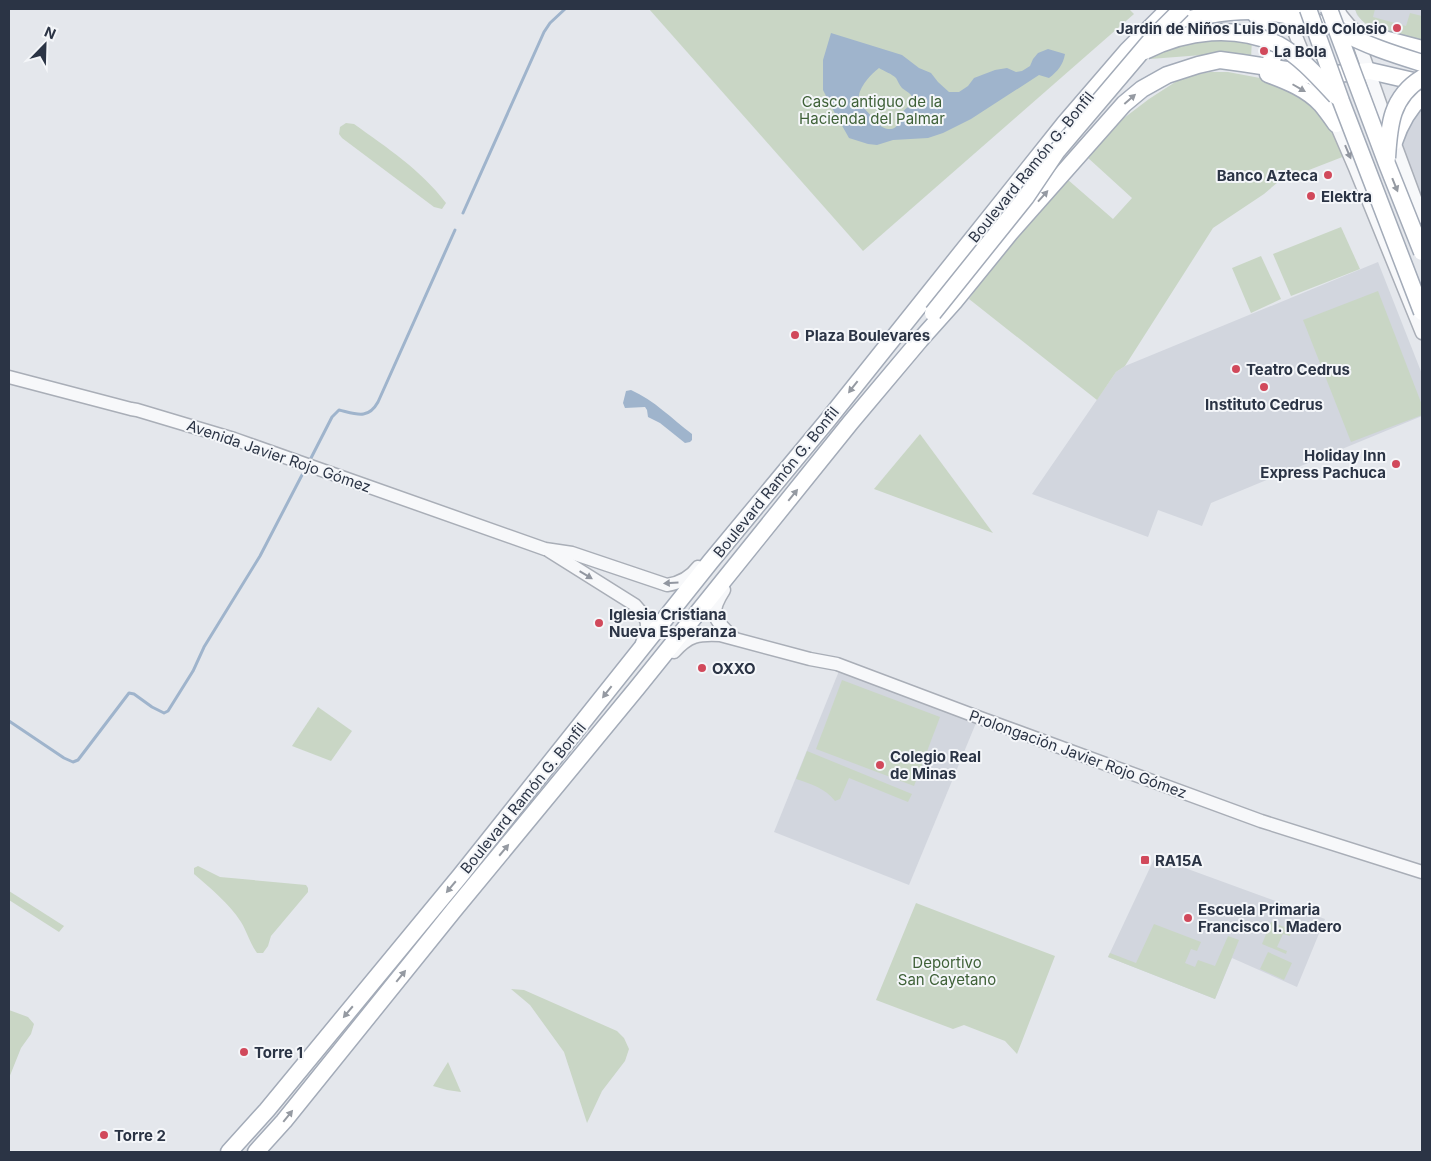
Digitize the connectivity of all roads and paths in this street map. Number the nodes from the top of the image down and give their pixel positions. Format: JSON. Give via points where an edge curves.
{"nodes":[{"id":1,"x":1169,"y":9,"type":"edge"},
{"id":2,"x":1182,"y":9,"type":"edge"},
{"id":3,"x":1308,"y":9,"type":"edge"},
{"id":4,"x":1329,"y":9,"type":"edge"},
{"id":5,"x":1338,"y":9,"type":"edge"},
{"id":6,"x":1252,"y":11,"type":"junction"},
{"id":7,"x":1286,"y":12,"type":"edge"},
{"id":8,"x":1338,"y":30,"type":"junction"},
{"id":9,"x":1147,"y":32,"type":"junction"},
{"id":10,"x":1356,"y":32,"type":"junction"},
{"id":11,"x":1383,"y":38,"type":"junction"},
{"id":12,"x":1422,"y":49,"type":"edge"},
{"id":13,"x":1220,"y":60,"type":"junction"},
{"id":14,"x":1422,"y":64,"type":"edge"},
{"id":15,"x":1266,"y":67,"type":"junction"},
{"id":16,"x":1370,"y":71,"type":"junction"},
{"id":17,"x":1388,"y":74,"type":"junction"},
{"id":18,"x":1312,"y":76,"type":"junction"},
{"id":19,"x":1422,"y":78,"type":"edge"},
{"id":20,"x":1422,"y":83,"type":"edge"},
{"id":21,"x":1422,"y":96,"type":"edge"},
{"id":22,"x":1341,"y":101,"type":"junction"},
{"id":23,"x":1382,"y":109,"type":"junction"},
{"id":24,"x":1336,"y":124,"type":"junction"},
{"id":25,"x":1394,"y":142,"type":"junction"},
{"id":26,"x":1037,"y":158,"type":"junction"},
{"id":27,"x":1387,"y":164,"type":"junction"},
{"id":28,"x":1422,"y":217,"type":"edge"},
{"id":29,"x":1422,"y":252,"type":"edge"},
{"id":30,"x":1422,"y":312,"type":"edge"},
{"id":31,"x":905,"y":322,"type":"junction"},
{"id":32,"x":1422,"y":333,"type":"edge"},
{"id":33,"x":920,"y":340,"type":"junction"},
{"id":34,"x":883,"y":349,"type":"junction"},
{"id":35,"x":9,"y":378,"type":"edge"},
{"id":36,"x":851,"y":422,"type":"junction"},
{"id":37,"x":762,"y":532,"type":"junction"},
{"id":38,"x":545,"y":549,"type":"junction"},
{"id":39,"x":711,"y":561,"type":"junction"},
{"id":40,"x":734,"y":638,"type":"junction"},
{"id":41,"x":637,"y":653,"type":"junction"},
{"id":42,"x":637,"y":688,"type":"junction"},
{"id":43,"x":1422,"y":872,"type":"edge"},
{"id":44,"x":230,"y":1152,"type":"edge"},
{"id":45,"x":256,"y":1152,"type":"edge"}],
"edges":[{"from":1,"to":9,"type":"main road"},
{"from":2,"to":33,"type":"main road","bridge":true,"via":[[1152,39],[1057,152],[933,313]]},
{"from":3,"to":22,"type":"main road","bridge":true},
{"from":4,"to":8,"type":"main road","bridge":true},
{"from":5,"to":10,"type":"street"},
{"from":6,"to":7,"type":"main road","name":"Boulevard Ramón G. Bonfil"},
{"from":6,"to":9,"type":"main road","name":"Boulevard Ramón G. Bonfil","via":[[1186,20]]},
{"from":6,"to":15,"type":"main road","via":[[1273,37],[1276,49],[1272,62]]},
{"from":7,"to":10,"type":"main road","name":"Boulevard Ramón G. Bonfil"},
{"from":7,"to":18,"type":"street"},
{"from":8,"to":14,"type":"main road","bridge":true,"via":[[1355,40]]},
{"from":8,"to":27,"type":"main road","bridge":true},
{"from":9,"to":26,"type":"main road","name":"Boulevard Ramón G. Bonfil","via":[[1071,115]]},
{"from":10,"to":11,"type":"main road","name":"Boulevard Ramón G. Bonfil"},
{"from":10,"to":16,"type":"street"},
{"from":11,"to":12,"type":"main road","name":"Boulevard Ramón G. Bonfil"},
{"from":11,"to":17,"type":"main road","via":[[1375,51],[1380,66]]},
{"from":13,"to":15,"type":"main road","name":"Boulevard Ramón G. Bonfil"},
{"from":13,"to":24,"type":"main road","one_way":true,"via":[[1261,70],[1310,94]]},
{"from":33,"to":13,"type":"main road","name":"Boulevard Ramón G. Bonfil","one_way":true,"via":[[1124,104],[1167,75]]},
{"from":15,"to":18,"type":"main road","name":"Boulevard Ramón G. Bonfil"},
{"from":16,"to":17,"type":"main road","name":"Boulevard Ramón G. Bonfil"},
{"from":16,"to":18,"type":"main road","name":"Boulevard Ramón G. Bonfil"},
{"from":16,"to":23,"type":"street"},
{"from":17,"to":20,"type":"main road","name":"Boulevard Ramón G. Bonfil"},
{"from":18,"to":24,"type":"street"},
{"from":19,"to":27,"type":"main road","bridge":true,"via":[[1405,91],[1396,105],[1390,122]]},
{"from":21,"to":25,"type":"main road","via":[[1410,108]]},
{"from":22,"to":26,"type":"main road","bridge":true,"via":[[1312,70],[1279,45],[1248,34],[1227,31],[1180,36],[1126,64]]},
{"from":22,"to":30,"type":"main road","bridge":true},
{"from":23,"to":24,"type":"street","via":[[1359,107]]},
{"from":23,"to":25,"type":"street"},
{"from":24,"to":32,"type":"street","one_way":true},
{"from":25,"to":28,"type":"street"},
{"from":26,"to":31,"type":"main road","name":"Boulevard Ramón G. Bonfil"},
{"from":27,"to":29,"type":"main road","one_way":true,"bridge":true},
{"from":31,"to":33,"type":"main road","via":[[902,335],[906,340],[912,343]]},
{"from":31,"to":34,"type":"main road","name":"Boulevard Ramón G. Bonfil"},
{"from":33,"to":36,"type":"main road","name":"Boulevard Ramón G. Bonfil"},
{"from":34,"to":36,"type":"main road","via":[[896,352],[896,360],[862,402]]},
{"from":34,"to":39,"type":"main road","name":"Boulevard Ramón G. Bonfil","one_way":true},
{"from":35,"to":38,"type":"street","name":"Avenida Javier Rojo Gómez","via":[[138,410],[234,439]]},
{"from":37,"to":36,"type":"main road","name":"Boulevard Ramón G. Bonfil","one_way":true},
{"from":37,"to":40,"type":"street","via":[[715,603],[715,618]]},
{"from":37,"to":42,"type":"main road","name":"Boulevard Ramón G. Bonfil"},
{"from":39,"to":38,"type":"street","name":"Avenida Javier Rojo Gómez","one_way":true,"via":[[701,564],[682,582],[667,585],[572,553]]},
{"from":38,"to":41,"type":"street","name":"Avenida Javier Rojo Gómez","one_way":true,"via":[[635,605],[646,617],[648,630]]},
{"from":39,"to":41,"type":"main road","name":"Boulevard Ramón G. Bonfil"},
{"from":40,"to":42,"type":"street","name":"Prolongación Javier Rojo Gómez","via":[[707,634],[694,636],[682,643]]},
{"from":40,"to":43,"type":"street","name":"Prolongación Javier Rojo Gómez","via":[[837,664],[1261,821]]},
{"from":41,"to":44,"type":"main road","name":"Boulevard Ramón G. Bonfil","one_way":true,"via":[[460,876]]},
{"from":45,"to":42,"type":"main road","name":"Boulevard Ramón G. Bonfil","one_way":true}]}
